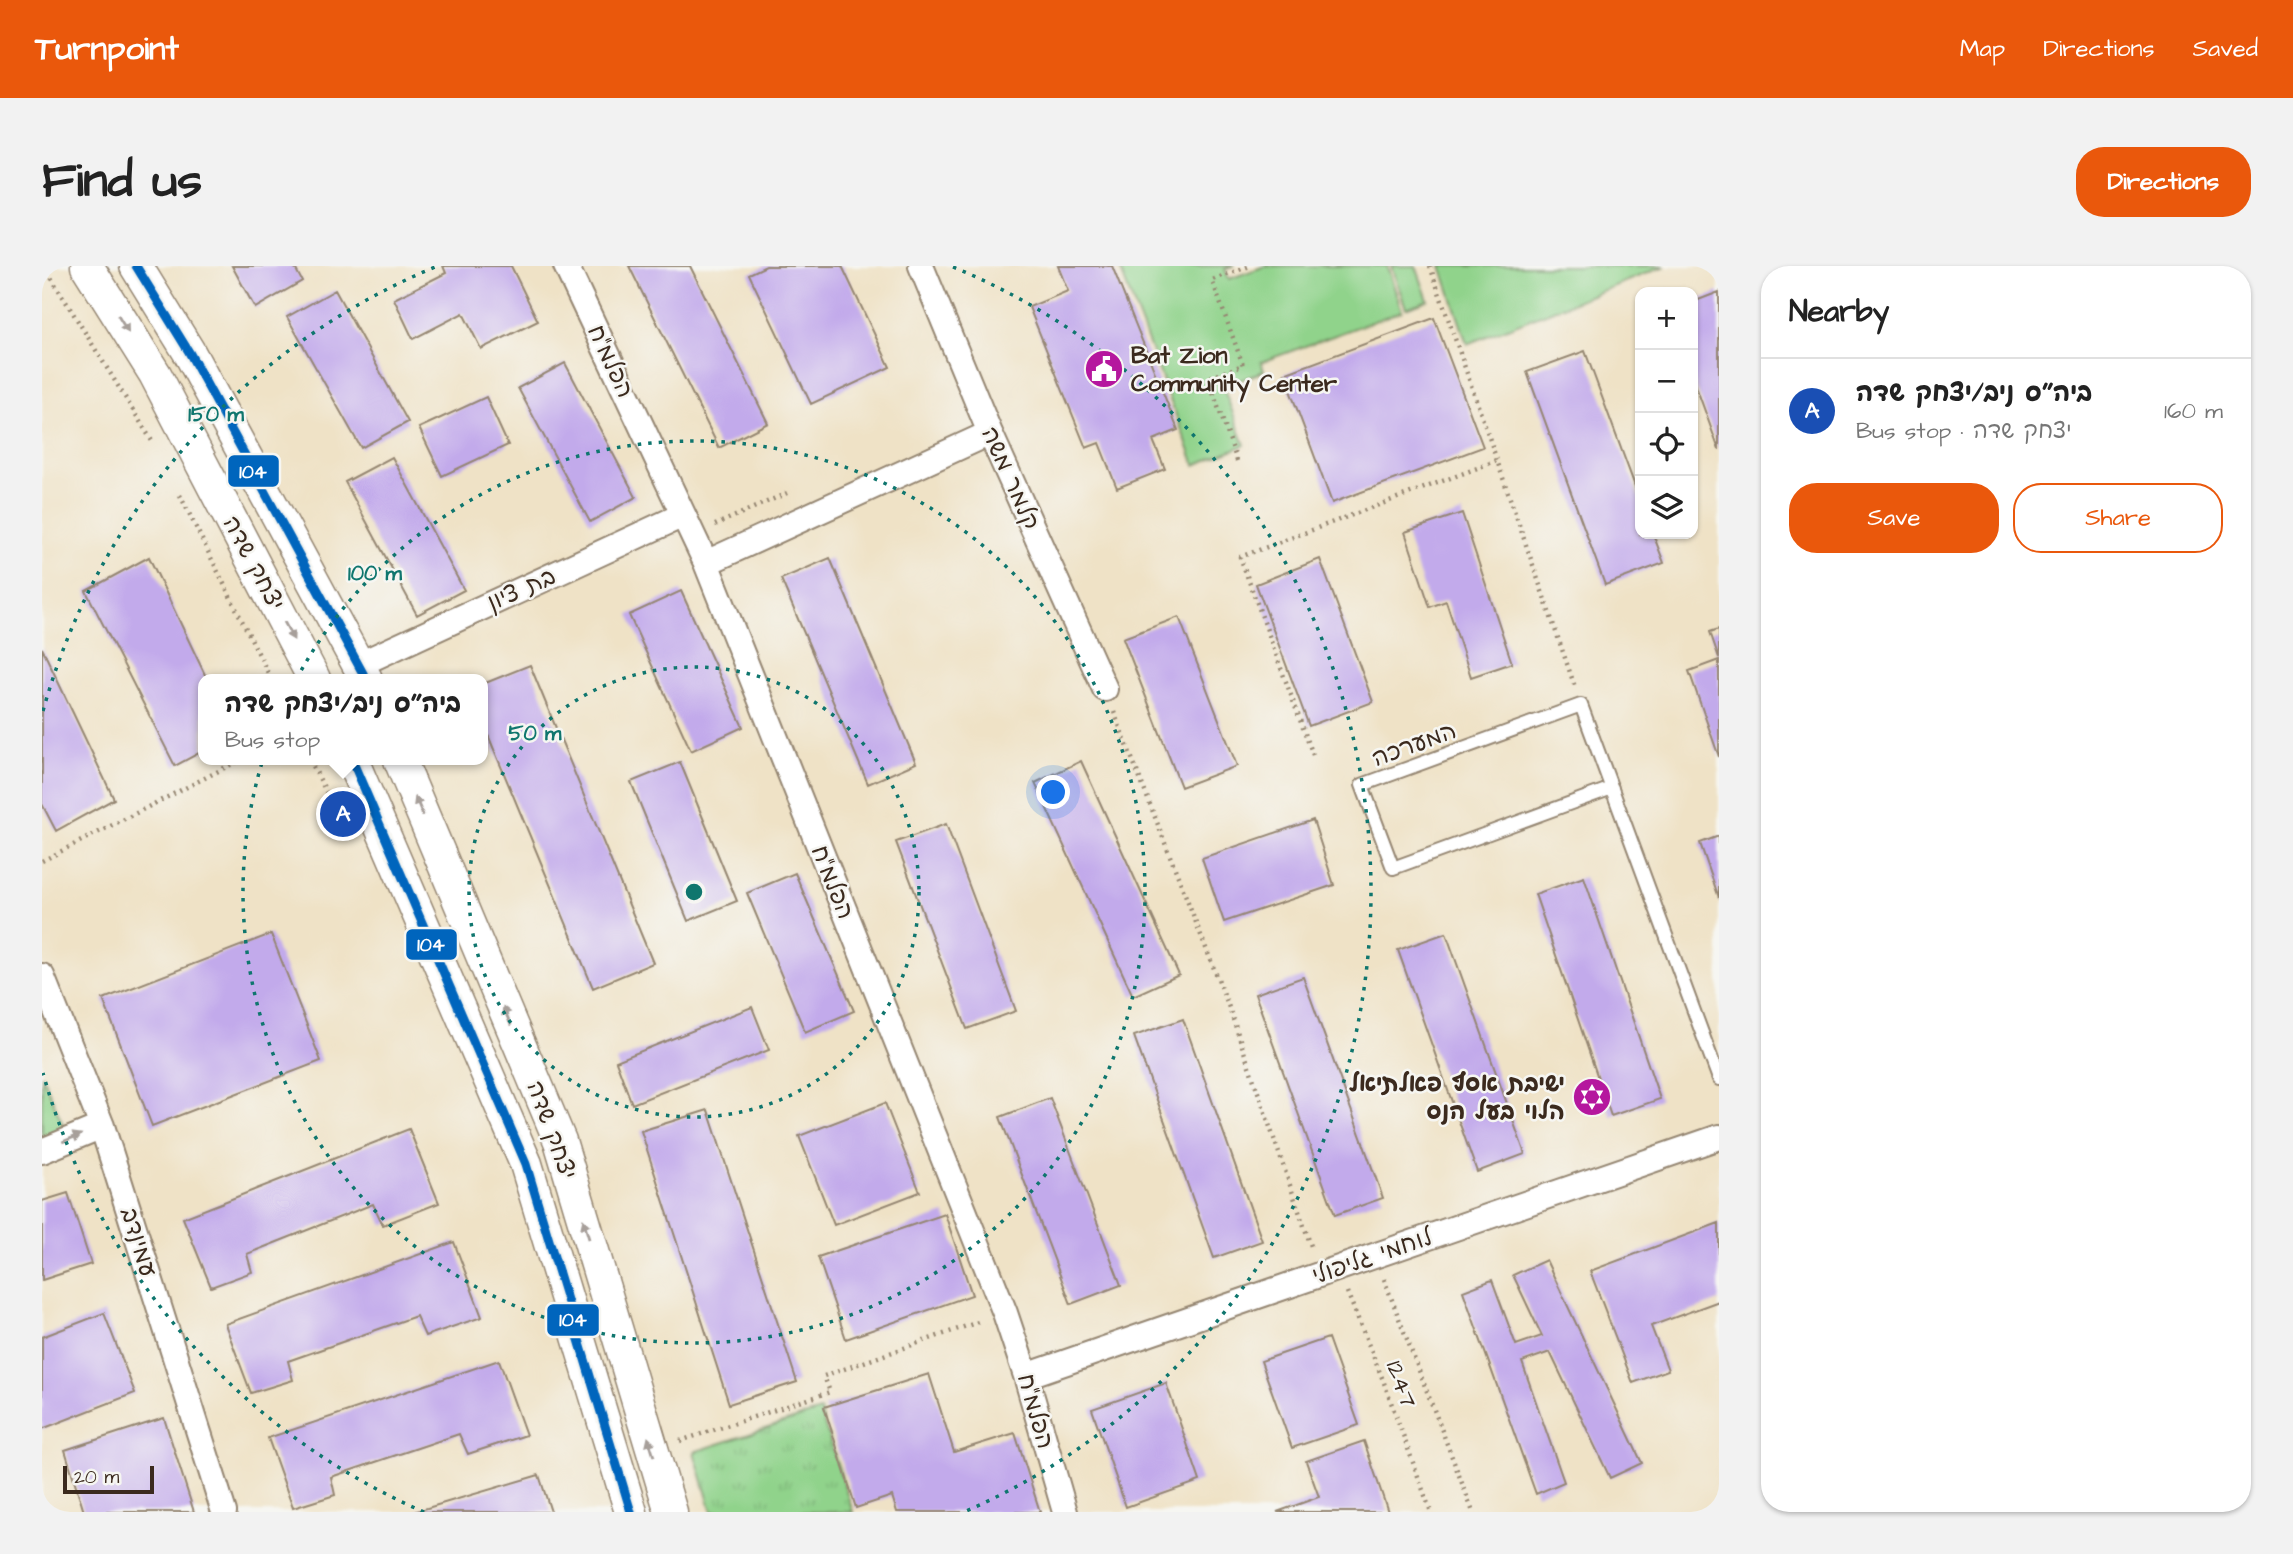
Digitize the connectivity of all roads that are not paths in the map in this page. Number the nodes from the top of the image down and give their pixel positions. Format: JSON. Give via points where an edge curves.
{"nodes":[{"id":1,"x":87,"y":266,"type":"edge"},
{"id":2,"x":136,"y":266,"type":"edge"},
{"id":3,"x":566,"y":266,"type":"edge"},
{"id":4,"x":920,"y":266,"type":"edge"},
{"id":5,"x":990,"y":433,"type":"junction"},
{"id":6,"x":683,"y":515,"type":"junction"},
{"id":7,"x":706,"y":563,"type":"junction"},
{"id":8,"x":363,"y":671,"type":"edge"},
{"id":9,"x":311,"y":674,"type":"edge"},
{"id":10,"x":1105,"y":689,"type":"road end"},
{"id":11,"x":354,"y":765,"type":"edge"},
{"id":12,"x":402,"y":765,"type":"edge"},
{"id":13,"x":1612,"y":788,"type":"junction"},
{"id":14,"x":42,"y":976,"type":"edge"},
{"id":15,"x":1719,"y":1079,"type":"edge"},
{"id":16,"x":102,"y":1126,"type":"junction"},
{"id":17,"x":1719,"y":1137,"type":"edge"},
{"id":18,"x":42,"y":1151,"type":"edge"},
{"id":19,"x":1026,"y":1376,"type":"junction"},
{"id":20,"x":224,"y":1512,"type":"edge"},
{"id":21,"x":631,"y":1512,"type":"edge"},
{"id":22,"x":671,"y":1512,"type":"edge"},
{"id":23,"x":1065,"y":1512,"type":"edge"}],
"edges":[{"from":1,"to":9,"type":"street","name":"יצחק שדה","one_way":true,"via":[[155,374]]},
{"from":2,"to":8,"type":"street","name":"יצחק שדה","via":[[189,352]]},
{"from":3,"to":6,"type":"street","name":"הפלמ\"ח"},
{"from":4,"to":5,"type":"street","name":"קלמר משה"},
{"from":5,"to":7,"type":"street"},
{"from":5,"to":10,"type":"street","name":"קלמר משה"},
{"from":6,"to":7,"type":"street","name":"הפלמ\"ח"},
{"from":6,"to":8,"type":"street","name":"בת ציון"},
{"from":7,"to":19,"type":"street","name":"הפלמ\"ח","via":[[1005,1313]]},
{"from":11,"to":21,"type":"street","name":"יצחק שדה","via":[[526,1164]]},
{"from":22,"to":12,"type":"street","name":"יצחק שדה","one_way":true,"via":[[560,1141]]},
{"from":13,"to":13,"type":"lane","name":"המערכה","via":[[1581,705],[1362,785],[1393,868]]},
{"from":13,"to":15,"type":"lane"},
{"from":14,"to":16,"type":"street","name":"עמינדב"},
{"from":18,"to":16,"type":"street","one_way":true},
{"from":16,"to":20,"type":"street","name":"עמינדב"},
{"from":17,"to":19,"type":"street","name":"לוחמי גליפולי"},
{"from":19,"to":23,"type":"street","name":"הפלמ\"ח"}]}
